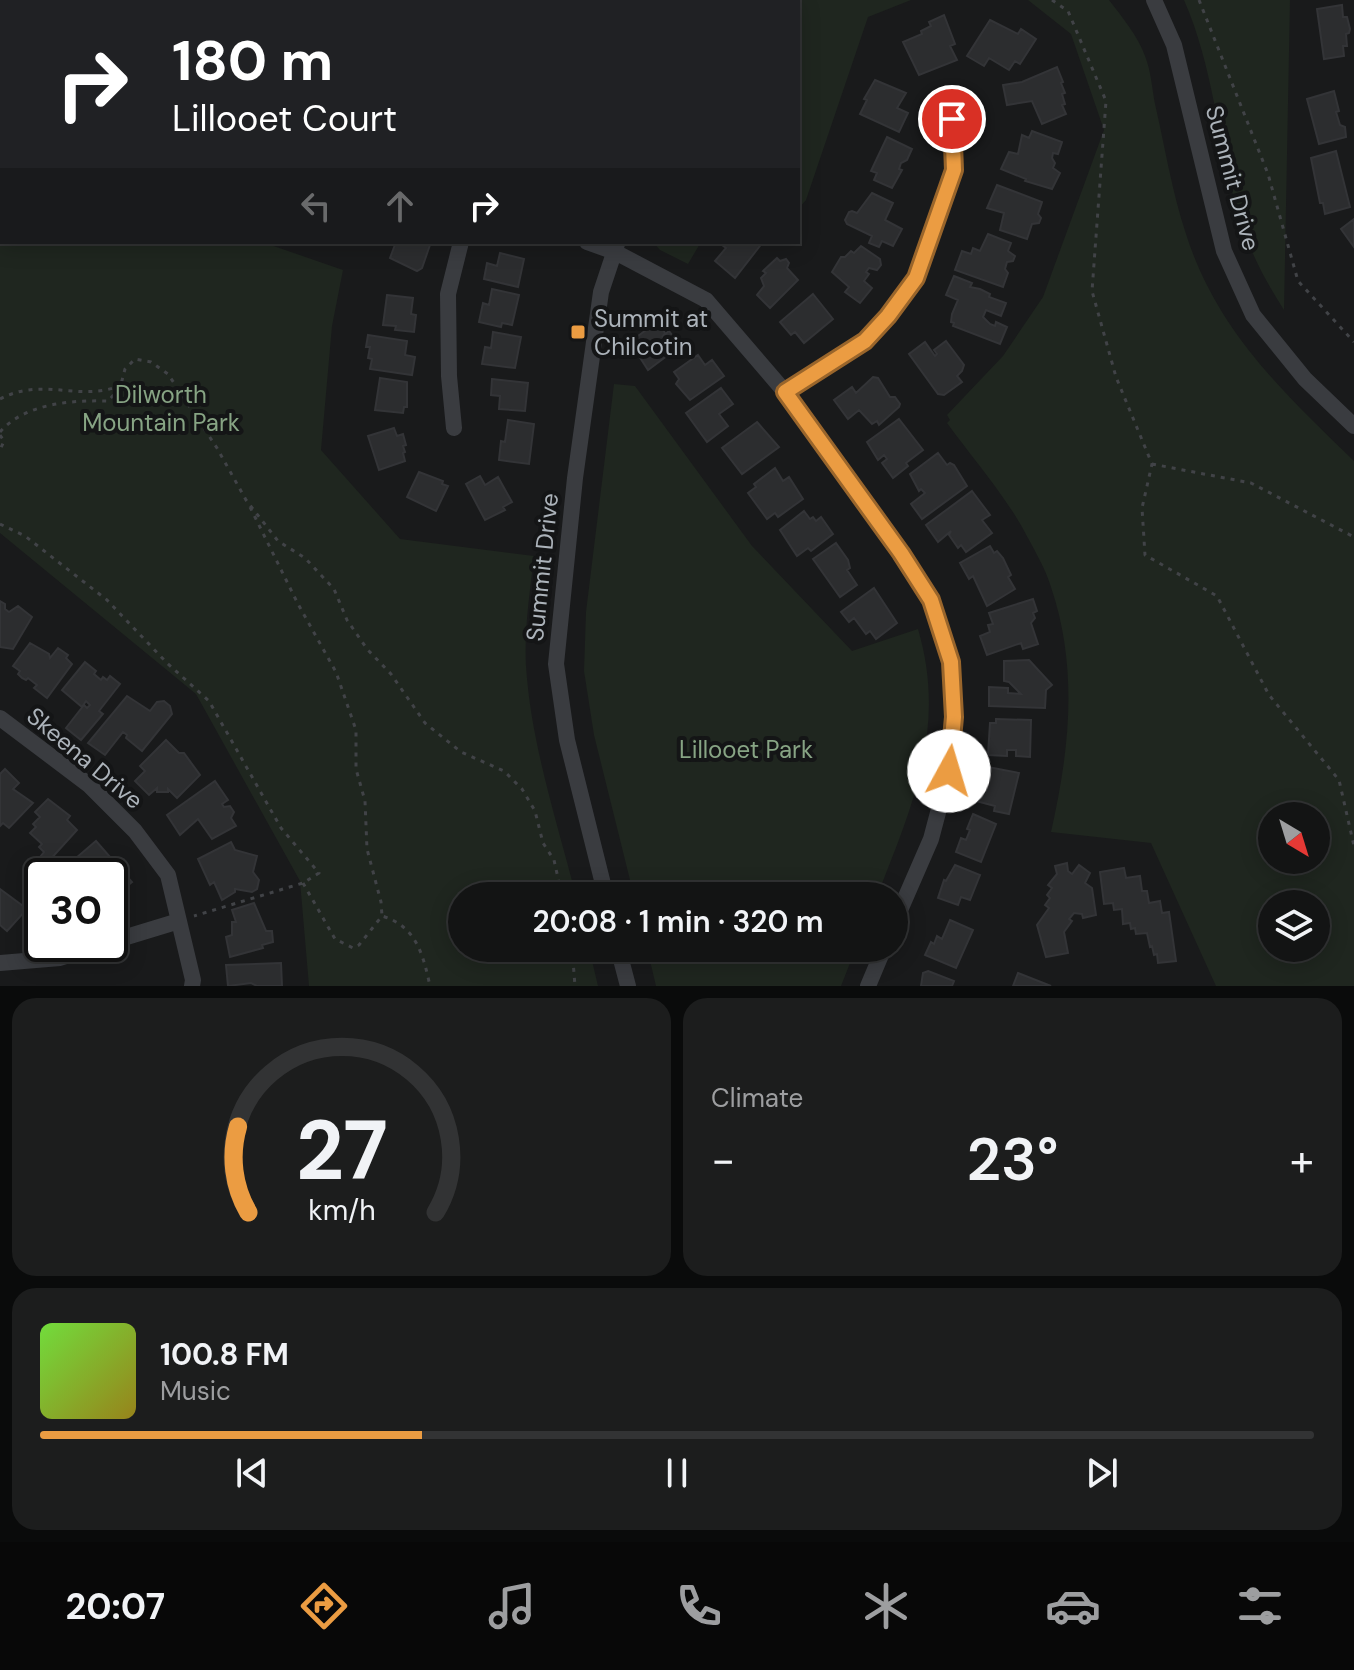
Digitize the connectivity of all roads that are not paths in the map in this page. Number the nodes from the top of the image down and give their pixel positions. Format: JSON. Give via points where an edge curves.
{"nodes":[{"id":1,"x":1154,"y":0,"type":"edge"},
{"id":2,"x":952,"y":119,"type":"dead end"},
{"id":3,"x":460,"y":244,"type":"edge"},
{"id":4,"x":616,"y":247,"type":"edge"},
{"id":5,"x":785,"y":392,"type":"junction"},
{"id":6,"x":1354,"y":426,"type":"edge"},
{"id":7,"x":454,"y":428,"type":"dead end"},
{"id":8,"x":0,"y":718,"type":"edge"},
{"id":9,"x":602,"y":882,"type":"edge"},
{"id":10,"x":908,"y":892,"type":"edge"},
{"id":11,"x":179,"y":921,"type":"junction"},
{"id":12,"x":128,"y":937,"type":"edge"},
{"id":13,"x":24,"y":961,"type":"edge"},
{"id":14,"x":622,"y":962,"type":"edge"},
{"id":15,"x":878,"y":962,"type":"edge"},
{"id":16,"x":0,"y":963,"type":"edge"},
{"id":17,"x":192,"y":986,"type":"edge"},
{"id":18,"x":628,"y":986,"type":"edge"},
{"id":19,"x":868,"y":986,"type":"edge"}],
"edges":[{"from":1,"to":6,"type":"street","name":"Summit Drive","via":[[1174,45],[1224,251],[1253,315],[1305,379]]},
{"from":2,"to":5,"type":"street","via":[[954,170],[916,278],[865,341]]},
{"from":3,"to":7,"type":"street","via":[[448,294]]},
{"from":4,"to":5,"type":"street","via":[[706,300]]},
{"from":4,"to":9,"type":"street","name":"Summit Drive","via":[[601,292],[556,664],[567,740]]},
{"from":5,"to":10,"type":"street","via":[[931,600],[951,662],[954,717],[949,771],[931,839]]},
{"from":8,"to":11,"type":"street","name":"Skeena Drive","via":[[89,785],[135,831],[168,875]]},
{"from":11,"to":12,"type":"street"},
{"from":11,"to":17,"type":"street","name":"Skeena Drive"},
{"from":13,"to":16,"type":"street"},
{"from":14,"to":18,"type":"street"},
{"from":15,"to":19,"type":"street"}]}
